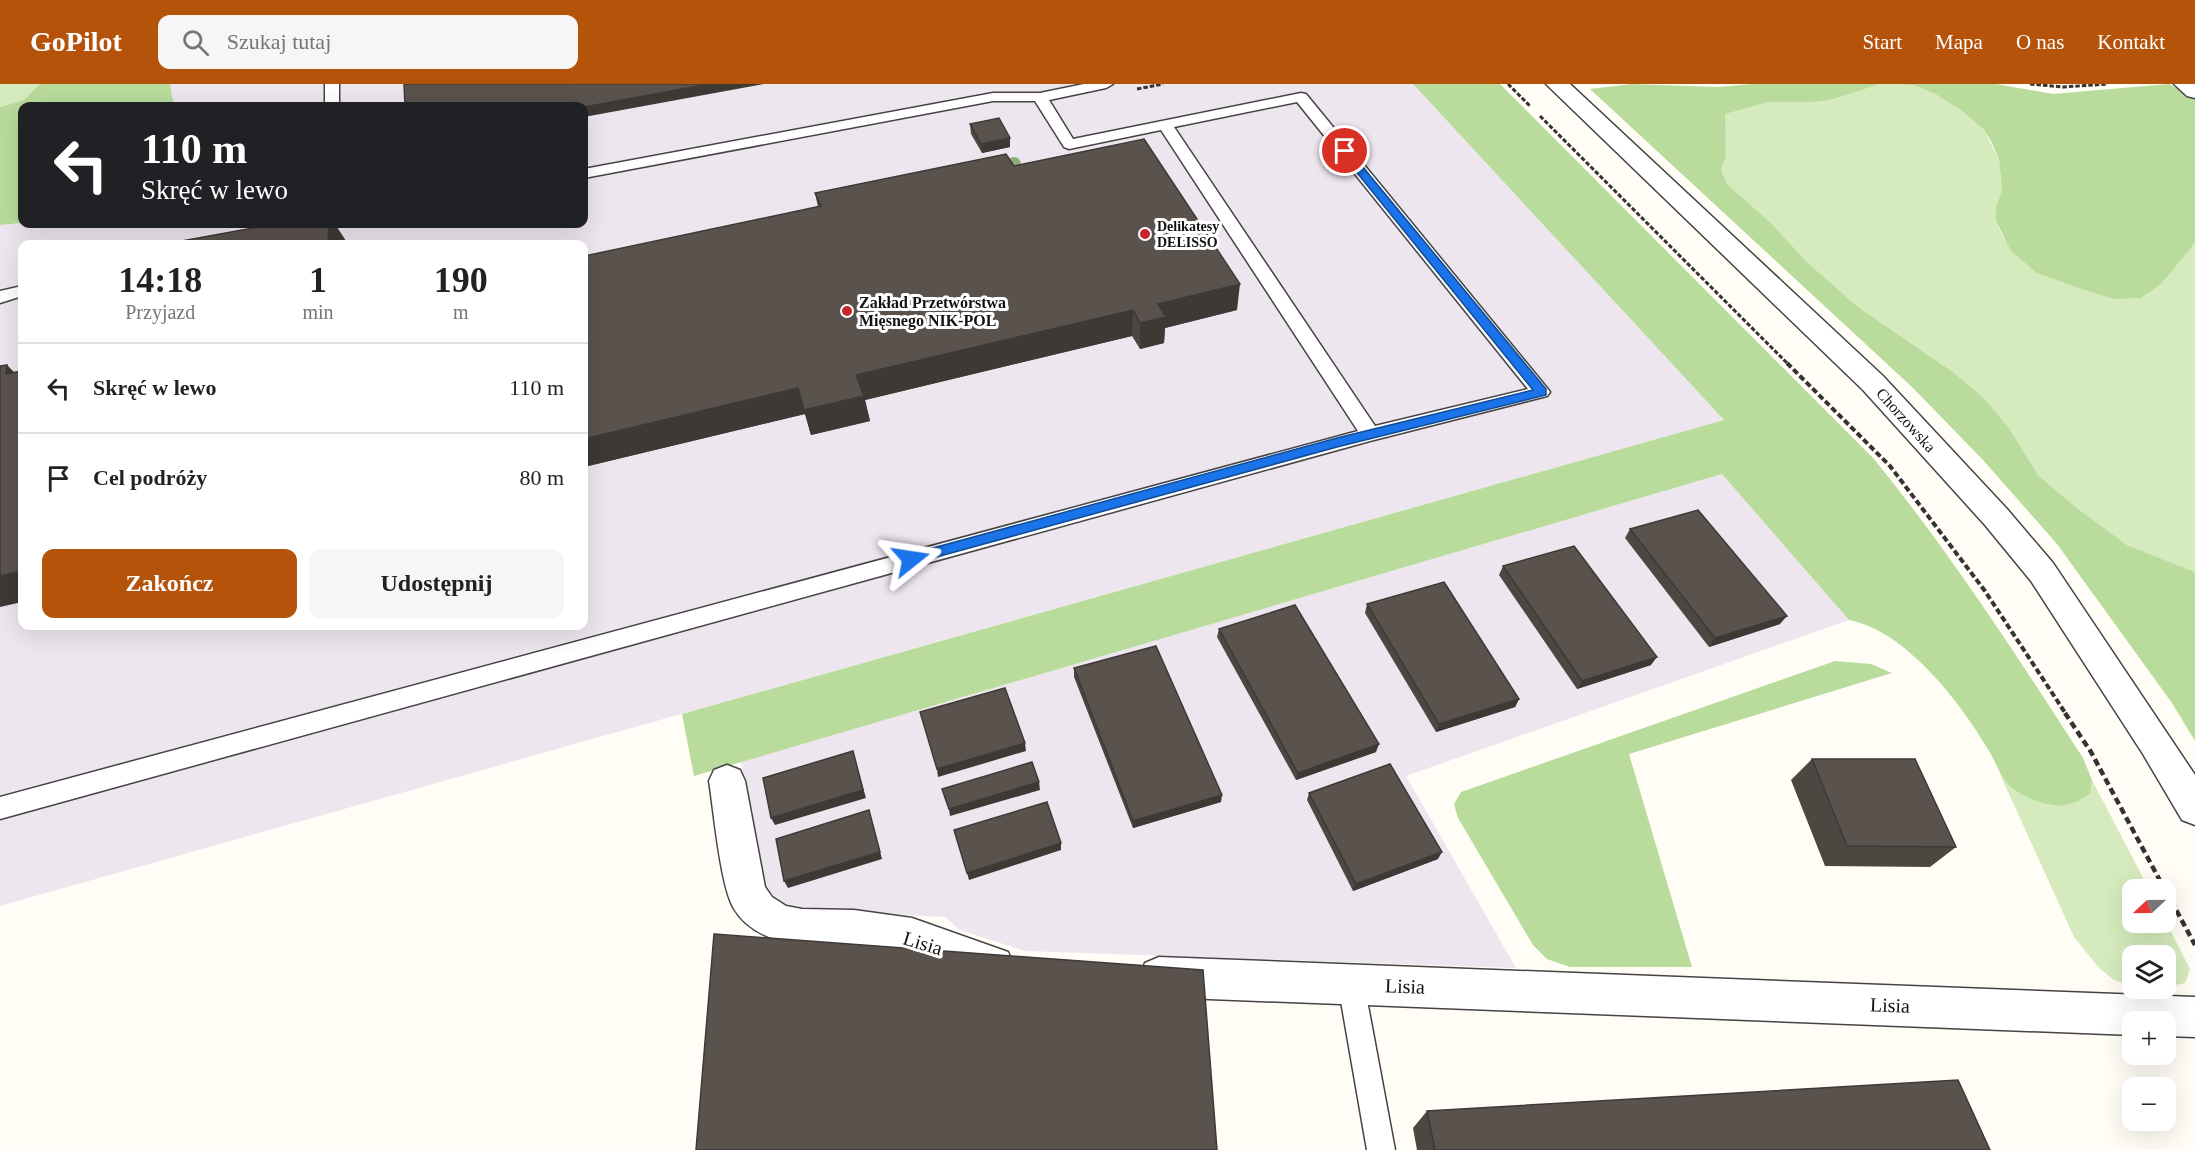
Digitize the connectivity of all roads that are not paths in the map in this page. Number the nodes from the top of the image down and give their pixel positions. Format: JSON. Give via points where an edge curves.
{"nodes":[{"id":1,"x":332,"y":84,"type":"edge"},
{"id":2,"x":1106,"y":84,"type":"edge"},
{"id":3,"x":1557,"y":84,"type":"edge"},
{"id":4,"x":2185,"y":84,"type":"edge"},
{"id":5,"x":1011,"y":90,"type":"edge"},
{"id":6,"x":2195,"y":91,"type":"edge"},
{"id":7,"x":1040,"y":97,"type":"junction"},
{"id":8,"x":332,"y":102,"type":"edge"},
{"id":9,"x":1165,"y":124,"type":"junction"},
{"id":10,"x":588,"y":173,"type":"edge"},
{"id":11,"x":18,"y":292,"type":"edge"},
{"id":12,"x":0,"y":297,"type":"edge"},
{"id":13,"x":1370,"y":434,"type":"junction"},
{"id":14,"x":727,"y":781,"type":"dead end"},
{"id":15,"x":0,"y":808,"type":"edge"},
{"id":16,"x":2195,"y":808,"type":"edge"},
{"id":17,"x":1027,"y":970,"type":"edge"},
{"id":18,"x":1125,"y":975,"type":"edge"},
{"id":19,"x":1351,"y":984,"type":"junction"},
{"id":20,"x":2195,"y":1017,"type":"edge"},
{"id":21,"x":1381,"y":1150,"type":"edge"}],
"edges":[{"from":1,"to":8,"type":"lane"},
{"from":2,"to":7,"type":"lane"},
{"from":3,"to":16,"type":"street","name":"Chorzowska","via":[[1873,383],[1996,517],[2042,572]]},
{"from":4,"to":6,"type":"street"},
{"from":5,"to":7,"type":"lane"},
{"from":5,"to":10,"type":"lane","via":[[993,97]]},
{"from":7,"to":9,"type":"lane","via":[[1069,144]]},
{"from":9,"to":13,"type":"lane"},
{"from":9,"to":13,"type":"lane","via":[[1301,97],[1541,392]]},
{"from":11,"to":12,"type":"lane"},
{"from":13,"to":15,"type":"lane"},
{"from":14,"to":17,"type":"street","name":"Lisia","via":[[747,894],[758,910],[772,919],[802,928],[854,929],[912,937],[993,966]]},
{"from":18,"to":19,"type":"street","name":"Lisia"},
{"from":19,"to":20,"type":"street","name":"Lisia"},
{"from":19,"to":21,"type":"lane"}]}
